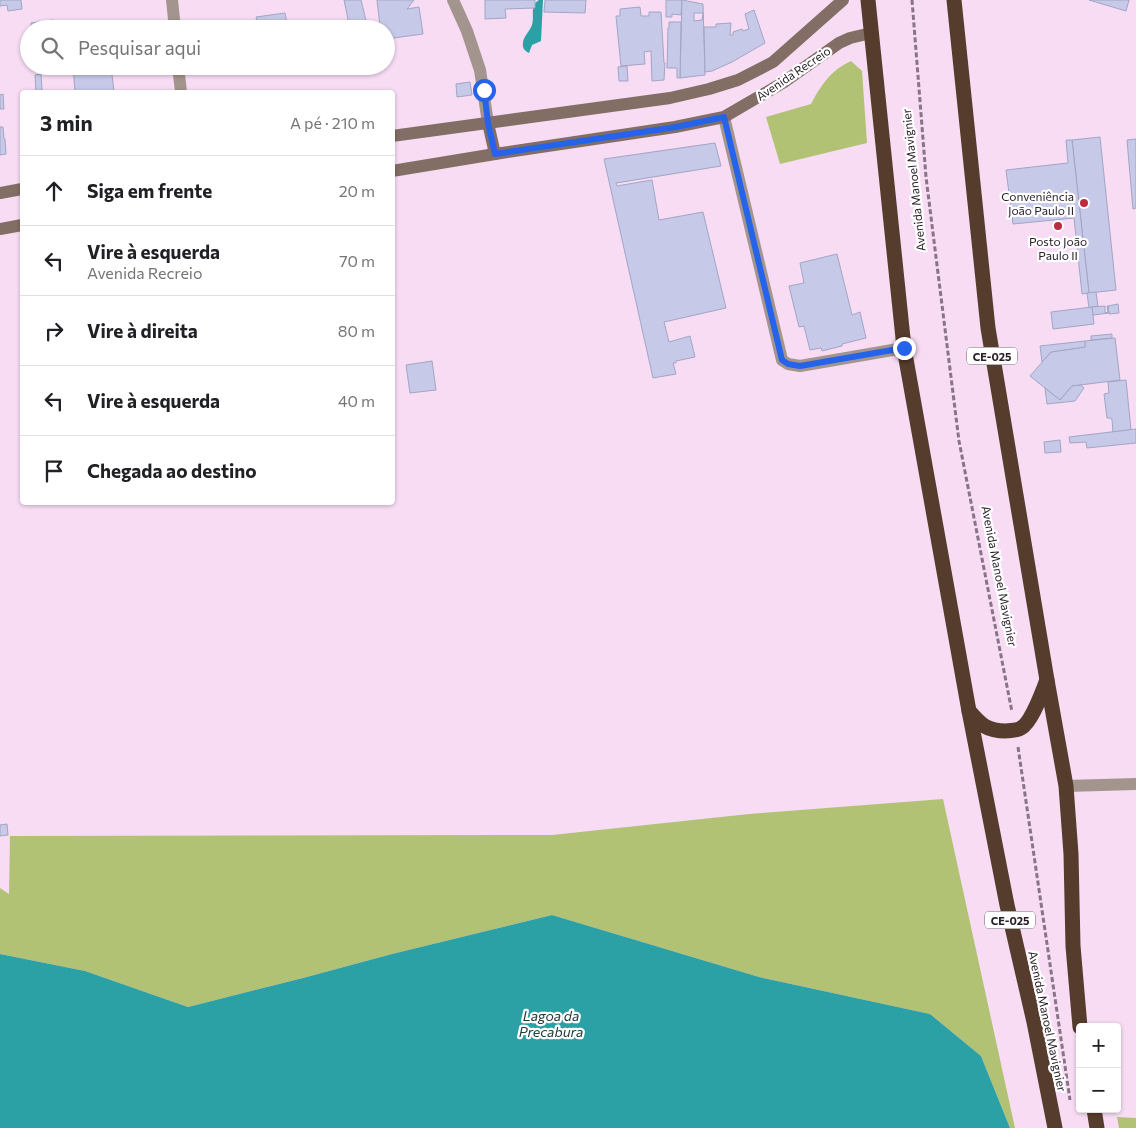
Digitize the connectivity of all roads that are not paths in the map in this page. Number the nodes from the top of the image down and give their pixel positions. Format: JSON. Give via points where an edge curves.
{"nodes":[{"id":1,"x":172,"y":0,"type":"edge"},
{"id":2,"x":453,"y":0,"type":"edge"},
{"id":3,"x":843,"y":0,"type":"edge"},
{"id":4,"x":868,"y":0,"type":"edge"},
{"id":5,"x":954,"y":0,"type":"edge"},
{"id":6,"x":173,"y":20,"type":"edge"},
{"id":7,"x":871,"y":33,"type":"junction"},
{"id":8,"x":179,"y":75,"type":"edge"},
{"id":9,"x":181,"y":90,"type":"edge"},
{"id":10,"x":724,"y":117,"type":"junction"},
{"id":11,"x":488,"y":123,"type":"junction"},
{"id":12,"x":395,"y":136,"type":"edge"},
{"id":13,"x":495,"y":154,"type":"junction"},
{"id":14,"x":395,"y":171,"type":"edge"},
{"id":15,"x":20,"y":190,"type":"edge"},
{"id":16,"x":0,"y":193,"type":"edge"},
{"id":17,"x":20,"y":225,"type":"edge"},
{"id":18,"x":0,"y":228,"type":"edge"},
{"id":19,"x":904,"y":348,"type":"junction"},
{"id":20,"x":1047,"y":680,"type":"junction"},
{"id":21,"x":969,"y":711,"type":"junction"},
{"id":22,"x":1136,"y":784,"type":"edge"},
{"id":23,"x":1066,"y":786,"type":"junction"},
{"id":24,"x":1079,"y":1023,"type":"edge"},
{"id":25,"x":1095,"y":1113,"type":"edge"},
{"id":26,"x":1055,"y":1128,"type":"edge"},
{"id":27,"x":1097,"y":1128,"type":"edge"}],
"edges":[{"from":1,"to":6,"type":"street"},
{"from":2,"to":11,"type":"street","via":[[480,70]]},
{"from":3,"to":11,"type":"main road","name":"Avenida Recreio","via":[[773,62],[738,80],[670,98]]},
{"from":4,"to":7,"type":"highway","number":"CE-025"},
{"from":5,"to":20,"type":"highway","number":"CE-025","via":[[988,328]]},
{"from":7,"to":10,"type":"main road","name":"Avenida Recreio","via":[[839,43],[784,82]]},
{"from":7,"to":19,"type":"highway","name":"Avenida Manoel Mavignier","number":"CE-025"},
{"from":8,"to":9,"type":"street"},
{"from":10,"to":13,"type":"main road","name":"Avenida Recreio"},
{"from":10,"to":19,"type":"street","via":[[782,360],[800,366]]},
{"from":11,"to":12,"type":"main road","name":"Avenida Recreio"},
{"from":11,"to":13,"type":"main road"},
{"from":13,"to":14,"type":"main road","name":"Avenida Recreio"},
{"from":15,"to":16,"type":"main road"},
{"from":17,"to":18,"type":"main road"},
{"from":19,"to":21,"type":"highway","name":"Avenida Manoel Mavignier","number":"CE-025"},
{"from":20,"to":21,"type":"highway","via":[[1032,716],[1022,728],[999,731],[988,728]]},
{"from":20,"to":23,"type":"highway","number":"CE-025"},
{"from":21,"to":26,"type":"highway","name":"Avenida Manoel Mavignier","number":"CE-025"},
{"from":22,"to":23,"type":"street"},
{"from":23,"to":24,"type":"highway","number":"CE-025"},
{"from":25,"to":27,"type":"highway"}]}
